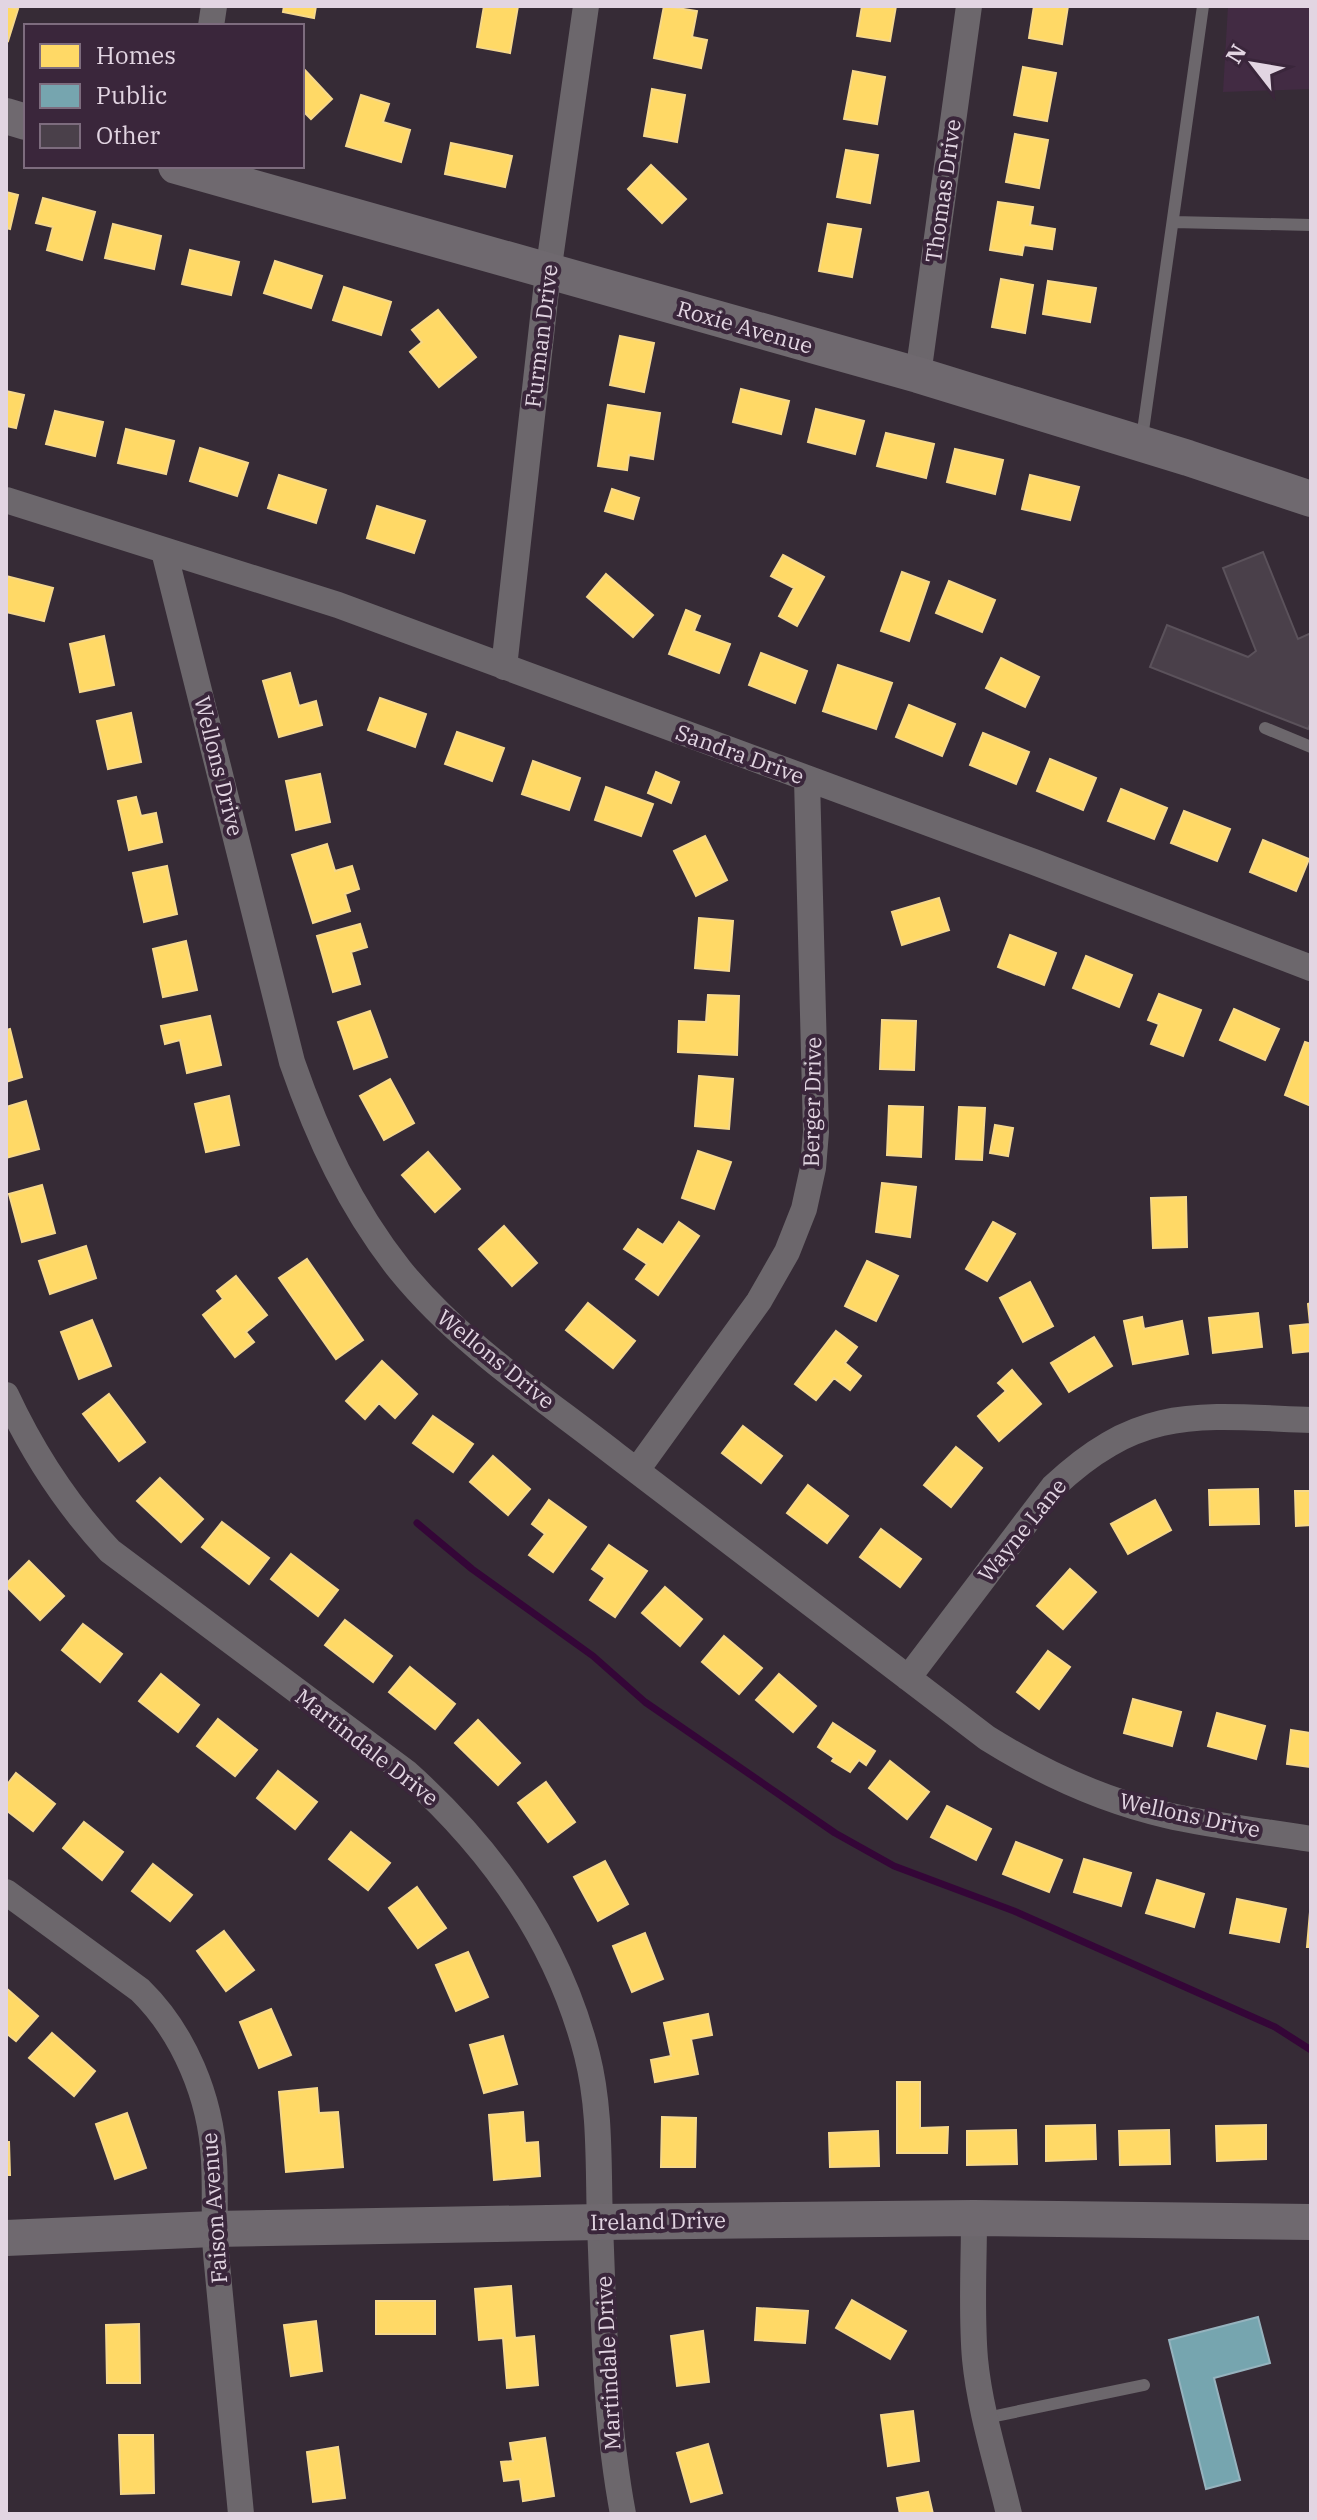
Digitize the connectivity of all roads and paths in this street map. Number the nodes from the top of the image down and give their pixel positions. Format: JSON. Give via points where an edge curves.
{"nodes":[{"id":1,"x":586,"y":6,"type":"edge"},
{"id":2,"x":969,"y":6,"type":"edge"},
{"id":3,"x":1203,"y":6,"type":"edge"},
{"id":4,"x":187,"y":168,"type":"edge"},
{"id":5,"x":1173,"y":222,"type":"junction"},
{"id":6,"x":1311,"y":225,"type":"edge"},
{"id":7,"x":548,"y":273,"type":"junction"},
{"id":8,"x":918,"y":375,"type":"junction"},
{"id":9,"x":1141,"y":444,"type":"junction"},
{"id":10,"x":1311,"y":499,"type":"edge"},
{"id":11,"x":6,"y":500,"type":"edge"},
{"id":12,"x":164,"y":551,"type":"junction"},
{"id":13,"x":504,"y":667,"type":"junction"},
{"id":14,"x":1265,"y":728,"type":"dead end"},
{"id":15,"x":1311,"y":747,"type":"edge"},
{"id":16,"x":807,"y":779,"type":"junction"},
{"id":17,"x":1311,"y":968,"type":"edge"},
{"id":18,"x":6,"y":1395,"type":"edge"},
{"id":19,"x":1311,"y":1420,"type":"edge"},
{"id":20,"x":637,"y":1470,"type":"junction"},
{"id":21,"x":908,"y":1678,"type":"junction"},
{"id":22,"x":1311,"y":1839,"type":"edge"},
{"id":23,"x":6,"y":1892,"type":"edge"},
{"id":24,"x":974,"y":2218,"type":"junction"},
{"id":25,"x":600,"y":2222,"type":"junction"},
{"id":26,"x":1311,"y":2222,"type":"edge"},
{"id":27,"x":213,"y":2229,"type":"junction"},
{"id":28,"x":6,"y":2238,"type":"edge"},
{"id":29,"x":1144,"y":2385,"type":"dead end"},
{"id":30,"x":986,"y":2418,"type":"junction"},
{"id":31,"x":241,"y":2514,"type":"edge"},
{"id":32,"x":623,"y":2514,"type":"edge"},
{"id":33,"x":1009,"y":2514,"type":"edge"}],
"edges":[{"from":1,"to":7,"type":"street","name":"Furman Drive"},
{"from":2,"to":8,"type":"street","name":"Thomas Drive"},
{"from":3,"to":5,"type":"lane"},
{"from":4,"to":7,"type":"main road","name":"Roxie Avenue"},
{"from":5,"to":6,"type":"lane"},
{"from":5,"to":9,"type":"lane"},
{"from":7,"to":8,"type":"main road","name":"Roxie Avenue"},
{"from":7,"to":13,"type":"street","name":"Furman Drive"},
{"from":8,"to":9,"type":"main road","name":"Roxie Avenue"},
{"from":9,"to":10,"type":"main road","name":"Roxie Avenue"},
{"from":11,"to":12,"type":"street"},
{"from":12,"to":13,"type":"street","name":"Sandra Drive","via":[[338,605]]},
{"from":12,"to":20,"type":"street","name":"Wellons Drive","via":[[292,1062],[332,1163],[377,1239],[432,1307]]},
{"from":13,"to":16,"type":"street","name":"Sandra Drive"},
{"from":14,"to":15,"type":"lane"},
{"from":16,"to":17,"type":"street","name":"Sandra Drive"},
{"from":16,"to":20,"type":"street","name":"Berger Drive","via":[[816,1132],[804,1209],[759,1301]]},
{"from":18,"to":25,"type":"street","name":"Martindale Drive","via":[[51,1479],[110,1551],[407,1773],[493,1863],[548,1950],[588,2057],[596,2107]]},
{"from":19,"to":21,"type":"street","name":"Wayne Lane","via":[[1177,1418],[1109,1442],[1053,1487]]},
{"from":20,"to":21,"type":"street","name":"Wellons Drive"},
{"from":21,"to":22,"type":"street","name":"Wellons Drive","via":[[987,1738],[1068,1783],[1166,1815]]},
{"from":23,"to":27,"type":"street","name":"Faison Avenue","via":[[140,1990],[167,2021],[199,2086],[208,2121],[214,2156]]},
{"from":24,"to":25,"type":"main road","name":"Ireland Drive"},
{"from":24,"to":26,"type":"main road","name":"Ireland Drive"},
{"from":24,"to":30,"type":"street","via":[[973,2331]]},
{"from":25,"to":27,"type":"main road","name":"Ireland Drive"},
{"from":25,"to":32,"type":"street","name":"Martindale Drive","via":[[611,2446]]},
{"from":27,"to":28,"type":"main road","name":"Ireland Drive"},
{"from":27,"to":31,"type":"street","name":"Faison Avenue"},
{"from":29,"to":30,"type":"lane"},
{"from":30,"to":33,"type":"street"}]}
